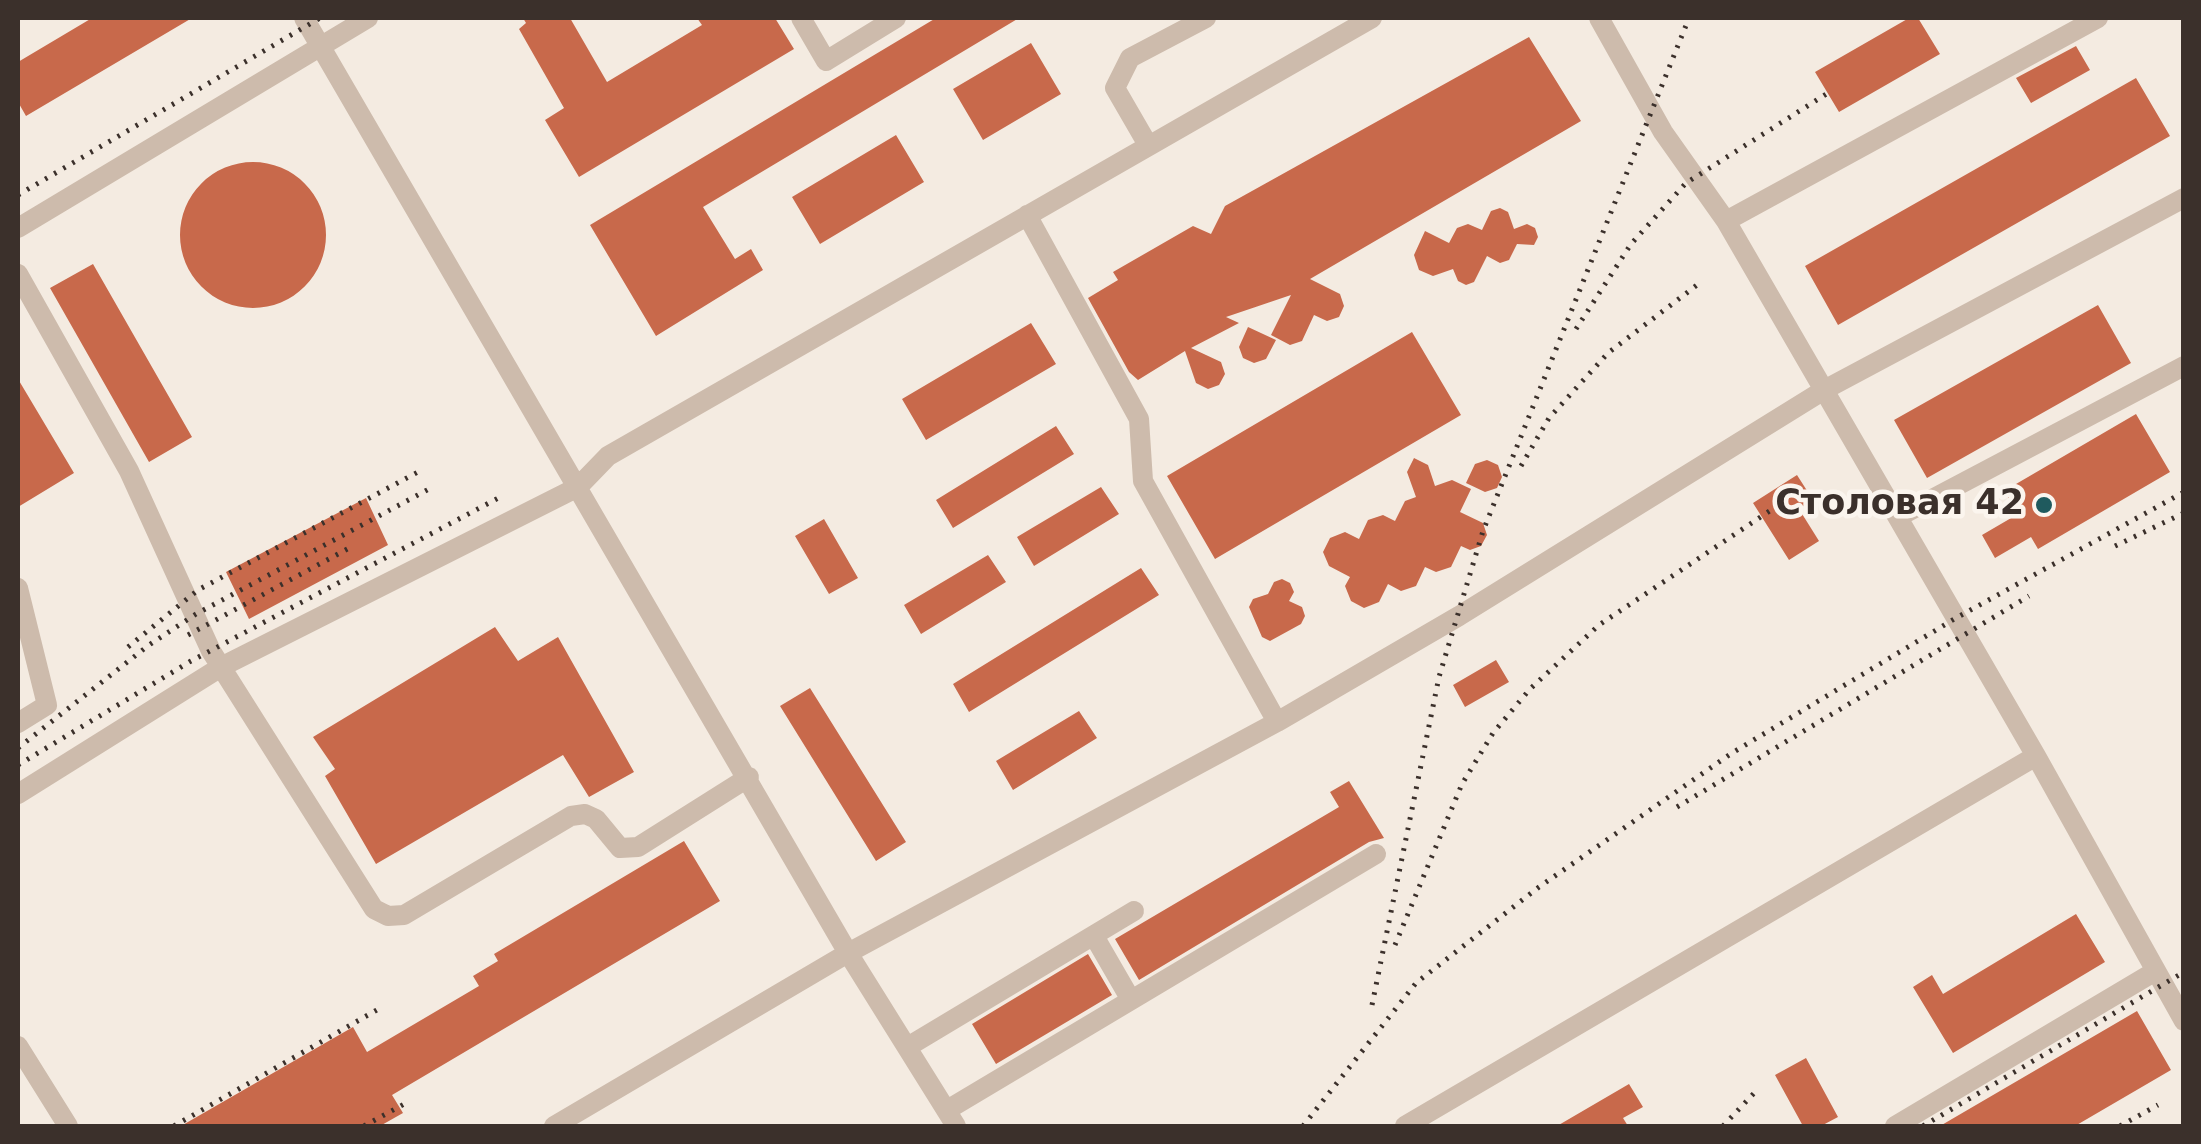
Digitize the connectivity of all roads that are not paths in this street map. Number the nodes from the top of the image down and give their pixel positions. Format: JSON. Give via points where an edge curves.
{"nodes":[{"id":1,"x":304,"y":18,"type":"edge"},
{"id":2,"x":368,"y":18,"type":"edge"},
{"id":3,"x":801,"y":18,"type":"edge"},
{"id":4,"x":896,"y":18,"type":"edge"},
{"id":5,"x":1206,"y":18,"type":"edge"},
{"id":6,"x":1372,"y":18,"type":"edge"},
{"id":7,"x":1599,"y":18,"type":"edge"},
{"id":8,"x":2098,"y":18,"type":"edge"},
{"id":9,"x":320,"y":46,"type":"junction"},
{"id":10,"x":1148,"y":145,"type":"junction"},
{"id":11,"x":2184,"y":198,"type":"edge"},
{"id":12,"x":1027,"y":214,"type":"junction"},
{"id":13,"x":1726,"y":221,"type":"junction"},
{"id":14,"x":18,"y":228,"type":"edge"},
{"id":15,"x":18,"y":274,"type":"edge"},
{"id":16,"x":2184,"y":366,"type":"edge"},
{"id":17,"x":1824,"y":390,"type":"junction"},
{"id":18,"x":578,"y":487,"type":"junction"},
{"id":19,"x":1898,"y":517,"type":"junction"},
{"id":20,"x":18,"y":588,"type":"edge"},
{"id":21,"x":221,"y":667,"type":"junction"},
{"id":22,"x":1277,"y":722,"type":"junction"},
{"id":23,"x":18,"y":724,"type":"edge"},
{"id":24,"x":2036,"y":756,"type":"junction"},
{"id":25,"x":749,"y":777,"type":"junction"},
{"id":26,"x":18,"y":794,"type":"edge"},
{"id":27,"x":1376,"y":854,"type":"dead end"},
{"id":28,"x":1134,"y":912,"type":"dead end"},
{"id":29,"x":1094,"y":936,"type":"junction"},
{"id":30,"x":848,"y":952,"type":"junction"},
{"id":31,"x":2154,"y":972,"type":"junction"},
{"id":32,"x":1131,"y":1000,"type":"junction"},
{"id":33,"x":2184,"y":1021,"type":"edge"},
{"id":34,"x":18,"y":1046,"type":"edge"},
{"id":35,"x":909,"y":1046,"type":"junction"},
{"id":36,"x":951,"y":1118,"type":"edge"},
{"id":37,"x":68,"y":1126,"type":"edge"},
{"id":38,"x":554,"y":1126,"type":"edge"},
{"id":39,"x":1405,"y":1126,"type":"edge"},
{"id":40,"x":1895,"y":1126,"type":"edge"}],
"edges":[{"from":1,"to":9,"type":"lane"},
{"from":2,"to":9,"type":"lane"},
{"from":3,"to":4,"type":"lane","via":[[826,61]]},
{"from":5,"to":10,"type":"lane","via":[[1130,58],[1114,88]]},
{"from":6,"to":10,"type":"lane"},
{"from":7,"to":13,"type":"lane","via":[[1663,132]]},
{"from":8,"to":13,"type":"lane"},
{"from":9,"to":14,"type":"lane"},
{"from":9,"to":18,"type":"lane"},
{"from":10,"to":12,"type":"lane"},
{"from":11,"to":17,"type":"lane"},
{"from":12,"to":18,"type":"lane","via":[[608,456]]},
{"from":12,"to":22,"type":"lane","via":[[1139,419],[1143,480]]},
{"from":13,"to":17,"type":"lane"},
{"from":15,"to":21,"type":"lane","via":[[128,470]]},
{"from":16,"to":19,"type":"lane"},
{"from":17,"to":19,"type":"lane"},
{"from":17,"to":22,"type":"lane"},
{"from":18,"to":21,"type":"lane"},
{"from":18,"to":25,"type":"lane"},
{"from":19,"to":24,"type":"lane"},
{"from":20,"to":23,"type":"lane","via":[[47,705]]},
{"from":21,"to":25,"type":"lane","via":[[374,909],[388,916],[404,915],[571,816],[596,819],[620,848],[638,846]]},
{"from":21,"to":26,"type":"lane"},
{"from":22,"to":30,"type":"lane"},
{"from":24,"to":31,"type":"lane"},
{"from":24,"to":39,"type":"lane"},
{"from":25,"to":30,"type":"lane"},
{"from":27,"to":32,"type":"lane"},
{"from":28,"to":29,"type":"lane"},
{"from":29,"to":32,"type":"lane"},
{"from":29,"to":35,"type":"lane"},
{"from":30,"to":35,"type":"lane"},
{"from":30,"to":38,"type":"lane"},
{"from":31,"to":33,"type":"lane"},
{"from":31,"to":40,"type":"lane"},
{"from":32,"to":36,"type":"lane"},
{"from":34,"to":37,"type":"lane"},
{"from":35,"to":36,"type":"lane"}]}
